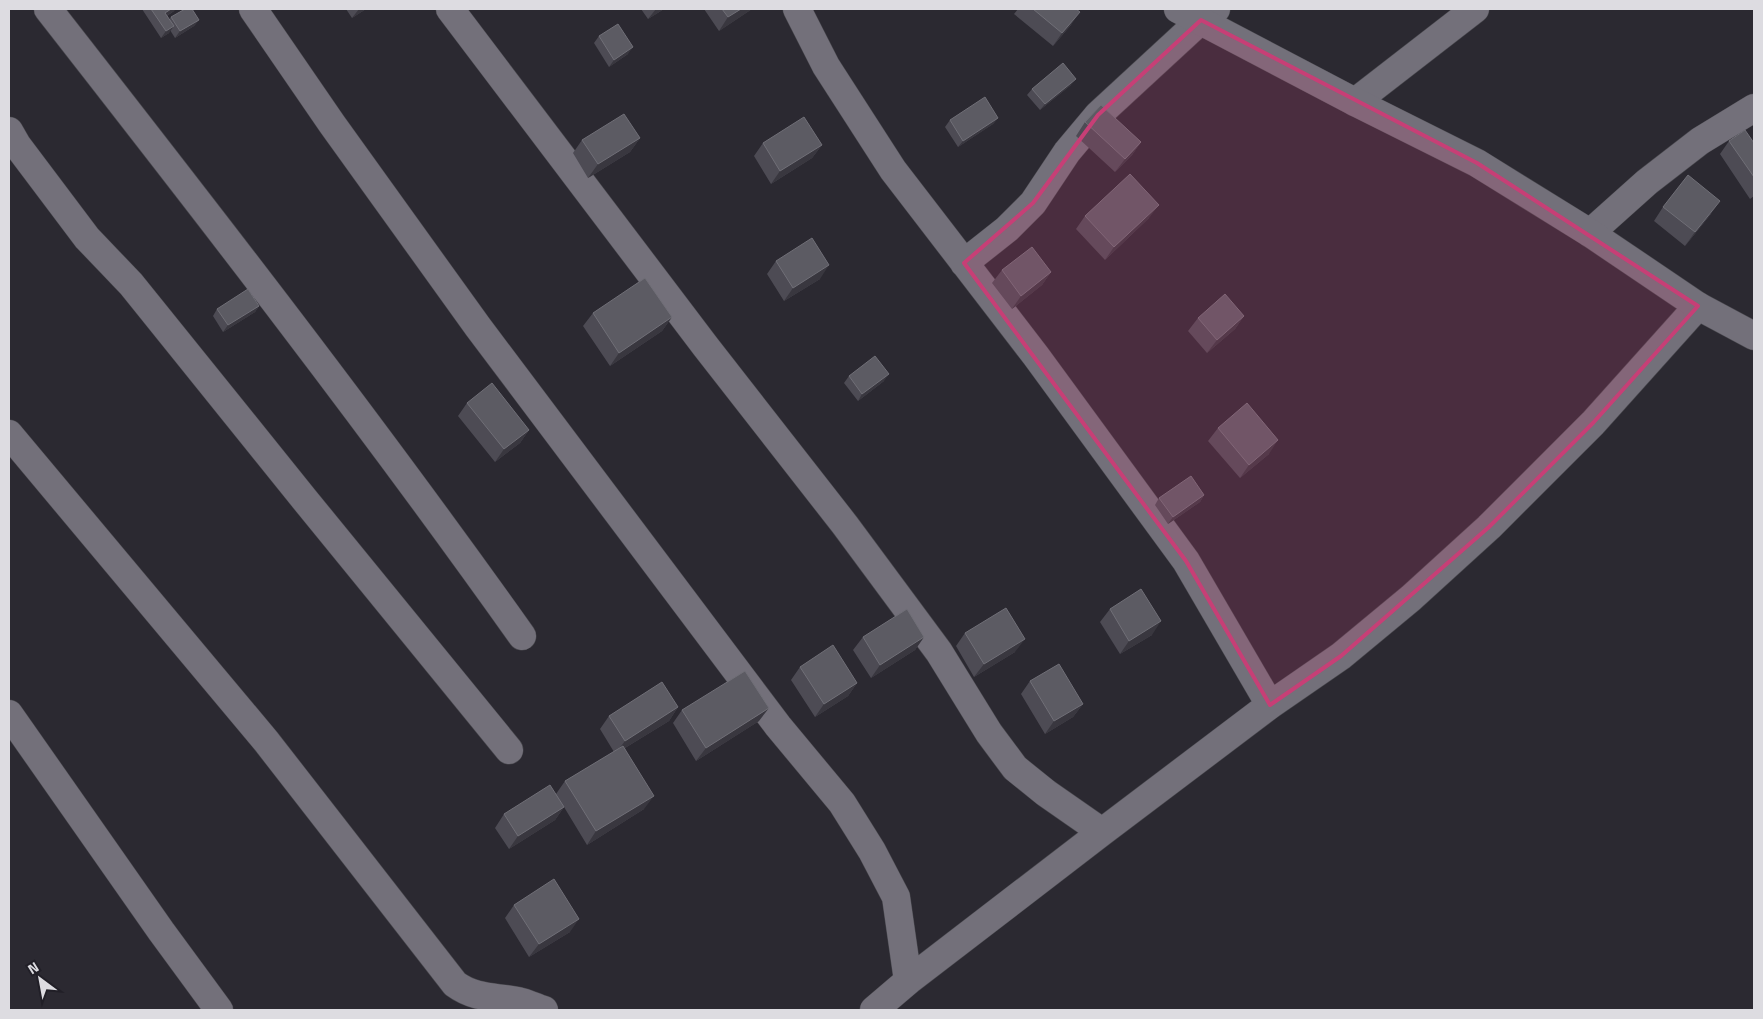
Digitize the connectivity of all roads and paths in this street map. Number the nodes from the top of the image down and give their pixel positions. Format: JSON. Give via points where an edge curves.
{"nodes":[{"id":1,"x":48,"y":9,"type":"edge"},
{"id":2,"x":253,"y":9,"type":"edge"},
{"id":3,"x":450,"y":9,"type":"edge"},
{"id":4,"x":797,"y":9,"type":"edge"},
{"id":5,"x":1475,"y":9,"type":"edge"},
{"id":6,"x":1198,"y":12,"type":"edge"},
{"id":7,"x":1355,"y":102,"type":"junction"},
{"id":8,"x":1754,"y":108,"type":"edge"},
{"id":9,"x":9,"y":130,"type":"edge"},
{"id":10,"x":1590,"y":233,"type":"junction"},
{"id":11,"x":964,"y":263,"type":"junction"},
{"id":12,"x":1698,"y":306,"type":"junction"},
{"id":13,"x":1754,"y":336,"type":"edge"},
{"id":14,"x":9,"y":434,"type":"edge"},
{"id":15,"x":522,"y":636,"type":"dead end"},
{"id":16,"x":1270,"y":705,"type":"junction"},
{"id":17,"x":9,"y":714,"type":"edge"},
{"id":18,"x":509,"y":750,"type":"dead end"},
{"id":19,"x":1102,"y":832,"type":"junction"},
{"id":20,"x":908,"y":982,"type":"junction"},
{"id":21,"x":219,"y":1010,"type":"edge"},
{"id":22,"x":544,"y":1010,"type":"edge"},
{"id":23,"x":874,"y":1010,"type":"edge"}],
"edges":[{"from":1,"to":15,"type":"street","via":[[444,525]]},
{"from":2,"to":20,"type":"street","via":[[478,328],[778,726],[842,803],[896,897]]},
{"from":3,"to":19,"type":"street","via":[[845,525],[939,652],[989,733],[1015,768]]},
{"from":4,"to":11,"type":"street","via":[[826,66],[893,170]]},
{"from":5,"to":7,"type":"street"},
{"from":6,"to":7,"type":"street"},
{"from":6,"to":11,"type":"street","via":[[1098,115],[1033,204]]},
{"from":7,"to":10,"type":"street","via":[[1478,163]]},
{"from":8,"to":10,"type":"street","via":[[1700,141],[1647,182]]},
{"from":9,"to":18,"type":"street","via":[[86,238],[131,284]]},
{"from":10,"to":12,"type":"street"},
{"from":11,"to":16,"type":"street","via":[[1186,561]]},
{"from":12,"to":13,"type":"street"},
{"from":12,"to":16,"type":"street","via":[[1593,423],[1489,527],[1355,644]]},
{"from":14,"to":22,"type":"street","via":[[266,741],[455,984],[476,996],[522,1002]]},
{"from":16,"to":19,"type":"street"},
{"from":17,"to":21,"type":"street"},
{"from":19,"to":20,"type":"street"},
{"from":20,"to":23,"type":"street"}]}
